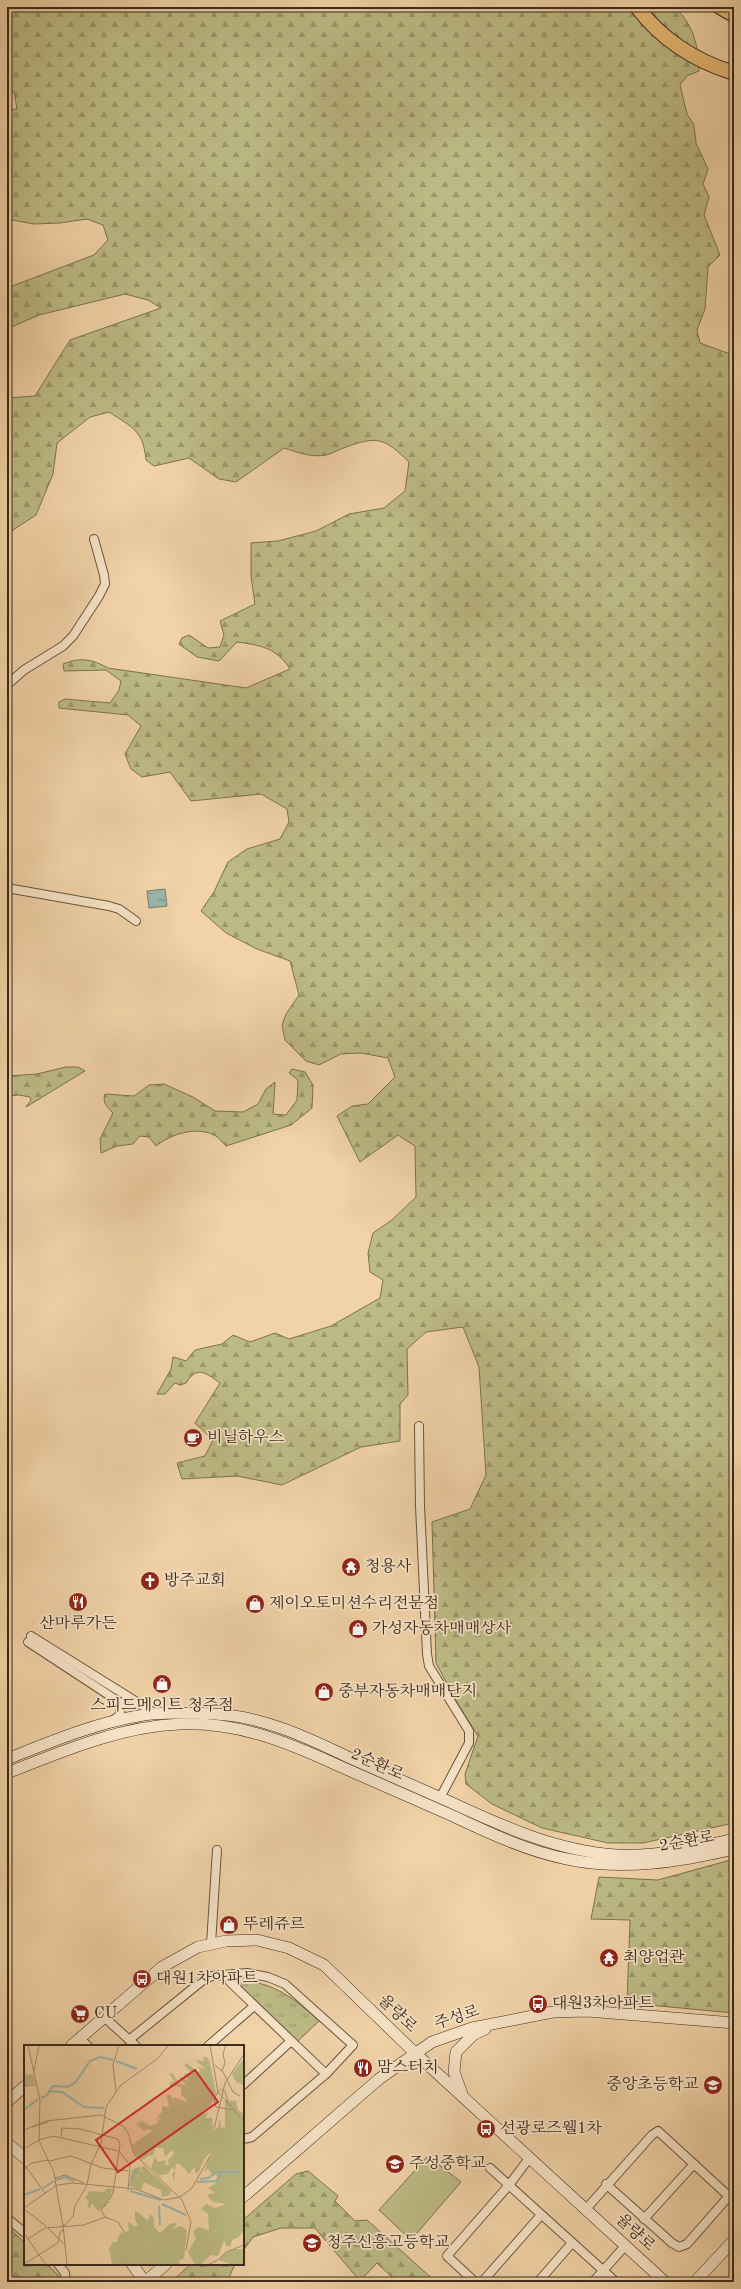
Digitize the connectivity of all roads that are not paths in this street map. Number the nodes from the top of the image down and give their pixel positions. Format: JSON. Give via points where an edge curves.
{"nodes":[{"id":1,"x":637,"y":7,"type":"edge"},
{"id":2,"x":720,"y":7,"type":"edge"},
{"id":3,"x":729,"y":7,"type":"edge"},
{"id":4,"x":734,"y":10,"type":"edge"},
{"id":5,"x":734,"y":15,"type":"edge"},
{"id":6,"x":734,"y":73,"type":"edge"},
{"id":7,"x":94,"y":539,"type":"dead end"},
{"id":8,"x":7,"y":685,"type":"edge"},
{"id":9,"x":7,"y":888,"type":"edge"},
{"id":10,"x":136,"y":921,"type":"dead end"},
{"id":11,"x":419,"y":1426,"type":"dead end"},
{"id":12,"x":158,"y":1715,"type":"junction"},
{"id":13,"x":111,"y":1722,"type":"junction"},
{"id":14,"x":7,"y":1759,"type":"edge"},
{"id":15,"x":7,"y":1773,"type":"edge"},
{"id":16,"x":440,"y":1798,"type":"junction"},
{"id":17,"x":734,"y":1839,"type":"edge"},
{"id":18,"x":734,"y":1849,"type":"edge"},
{"id":19,"x":217,"y":1850,"type":"dead end"},
{"id":20,"x":212,"y":1944,"type":"junction"},
{"id":21,"x":228,"y":1975,"type":"junction"},
{"id":22,"x":254,"y":2006,"type":"junction"},
{"id":23,"x":104,"y":2018,"type":"junction"},
{"id":24,"x":496,"y":2022,"type":"junction"},
{"id":25,"x":734,"y":2023,"type":"edge"},
{"id":26,"x":291,"y":2041,"type":"junction"},
{"id":27,"x":133,"y":2043,"type":"edge"},
{"id":28,"x":79,"y":2044,"type":"edge"},
{"id":29,"x":209,"y":2045,"type":"edge"},
{"id":30,"x":415,"y":2053,"type":"junction"},
{"id":31,"x":326,"y":2074,"type":"junction"},
{"id":32,"x":244,"y":2084,"type":"edge"},
{"id":33,"x":24,"y":2087,"type":"edge"},
{"id":34,"x":462,"y":2096,"type":"junction"},
{"id":35,"x":7,"y":2102,"type":"edge"},
{"id":36,"x":244,"y":2139,"type":"edge"},
{"id":37,"x":7,"y":2143,"type":"edge"},
{"id":38,"x":24,"y":2157,"type":"edge"},
{"id":39,"x":530,"y":2157,"type":"junction"},
{"id":40,"x":694,"y":2164,"type":"junction"},
{"id":41,"x":490,"y":2168,"type":"dead end"},
{"id":42,"x":606,"y":2184,"type":"junction"},
{"id":43,"x":509,"y":2185,"type":"junction"},
{"id":44,"x":245,"y":2192,"type":"edge"},
{"id":45,"x":732,"y":2198,"type":"edge"},
{"id":46,"x":586,"y":2209,"type":"junction"},
{"id":47,"x":541,"y":2214,"type":"junction"},
{"id":48,"x":7,"y":2218,"type":"edge"},
{"id":49,"x":644,"y":2219,"type":"junction"},
{"id":50,"x":24,"y":2232,"type":"edge"},
{"id":51,"x":734,"y":2240,"type":"edge"},
{"id":52,"x":572,"y":2242,"type":"junction"},
{"id":53,"x":625,"y":2246,"type":"junction"},
{"id":54,"x":59,"y":2265,"type":"edge"},
{"id":55,"x":133,"y":2265,"type":"edge"},
{"id":56,"x":165,"y":2265,"type":"edge"},
{"id":57,"x":603,"y":2270,"type":"junction"},
{"id":58,"x":66,"y":2282,"type":"edge"},
{"id":59,"x":145,"y":2282,"type":"edge"},
{"id":60,"x":476,"y":2282,"type":"edge"},
{"id":61,"x":482,"y":2282,"type":"edge"},
{"id":62,"x":538,"y":2282,"type":"edge"},
{"id":63,"x":594,"y":2282,"type":"edge"},
{"id":64,"x":616,"y":2282,"type":"edge"},
{"id":65,"x":665,"y":2282,"type":"edge"},
{"id":66,"x":695,"y":2282,"type":"edge"}],
"edges":[{"from":1,"to":6,"type":"highway","via":[[655,28],[681,50]]},
{"from":2,"to":5,"type":"highway"},
{"from":3,"to":4,"type":"highway"},
{"from":7,"to":8,"type":"street","via":[[104,575],[104,584],[99,596],[73,636],[63,646],[24,670]]},
{"from":9,"to":10,"type":"street","via":[[109,906],[119,909]]},
{"from":11,"to":16,"type":"street","via":[[427,1654],[429,1666],[469,1731],[469,1744]]},
{"from":12,"to":13,"type":"street","name":"2순환로","via":[[140,1715]]},
{"from":12,"to":13,"type":"street","via":[[30,1639],[121,1703],[120,1714]]},
{"from":12,"to":16,"type":"street","name":"2순환로","via":[[215,1714],[274,1725]]},
{"from":13,"to":14,"type":"street","name":"2순환로","via":[[87,1728]]},
{"from":15,"to":18,"type":"street","name":"2순환로","via":[[108,1735],[180,1724],[219,1727],[267,1735],[497,1836],[554,1856],[612,1864],[659,1864]]},
{"from":16,"to":17,"type":"street","name":"2순환로","via":[[543,1841],[594,1853],[618,1855],[668,1852]]},
{"from":19,"to":20,"type":"street"},
{"from":20,"to":23,"type":"street","name":"율량로","via":[[198,1947],[162,1967]]},
{"from":20,"to":30,"type":"street","name":"율량로","via":[[257,1940],[289,1948],[312,1958],[324,1965]]},
{"from":21,"to":22,"type":"street","via":[[230,1982]]},
{"from":21,"to":27,"type":"street","via":[[212,1976],[192,1987]]},
{"from":21,"to":31,"type":"street","via":[[247,1973],[285,1984],[353,2044]]},
{"from":22,"to":26,"type":"street"},
{"from":22,"to":29,"type":"street"},
{"from":23,"to":27,"type":"street"},
{"from":23,"to":28,"type":"street","name":"율량로"},
{"from":24,"to":25,"type":"street","name":"주성로","via":[[553,2012],[587,2011]]},
{"from":24,"to":30,"type":"street","name":"주성로","via":[[432,2042]]},
{"from":24,"to":34,"type":"street","via":[[473,2035],[456,2052],[454,2072]]},
{"from":26,"to":31,"type":"street"},
{"from":26,"to":32,"type":"street"},
{"from":30,"to":34,"type":"street","name":"율량로"},
{"from":30,"to":44,"type":"street","name":"주성로","via":[[379,2079]]},
{"from":31,"to":36,"type":"street","via":[[252,2137]]},
{"from":33,"to":35,"type":"street"},
{"from":34,"to":39,"type":"street","name":"율량로"},
{"from":37,"to":38,"type":"street"},
{"from":39,"to":43,"type":"street"},
{"from":39,"to":46,"type":"street","name":"율량로"},
{"from":40,"to":42,"type":"street","via":[[658,2131]]},
{"from":40,"to":45,"type":"street"},
{"from":40,"to":49,"type":"street"},
{"from":41,"to":43,"type":"street"},
{"from":42,"to":46,"type":"street"},
{"from":42,"to":49,"type":"street"},
{"from":43,"to":47,"type":"street"},
{"from":43,"to":60,"type":"street","via":[[447,2256]]},
{"from":45,"to":49,"type":"street","via":[[687,2244],[679,2247]]},
{"from":46,"to":53,"type":"street","name":"율량로"},
{"from":47,"to":52,"type":"street"},
{"from":47,"to":61,"type":"street"},
{"from":48,"to":50,"type":"street"},
{"from":51,"to":66,"type":"street"},
{"from":52,"to":57,"type":"street"},
{"from":52,"to":62,"type":"street"},
{"from":53,"to":57,"type":"street"},
{"from":53,"to":65,"type":"street","name":"율량로"},
{"from":54,"to":58,"type":"street","via":[[65,2273]]},
{"from":55,"to":59,"type":"street"},
{"from":56,"to":59,"type":"street"},
{"from":57,"to":63,"type":"street"},
{"from":57,"to":64,"type":"street"}]}
